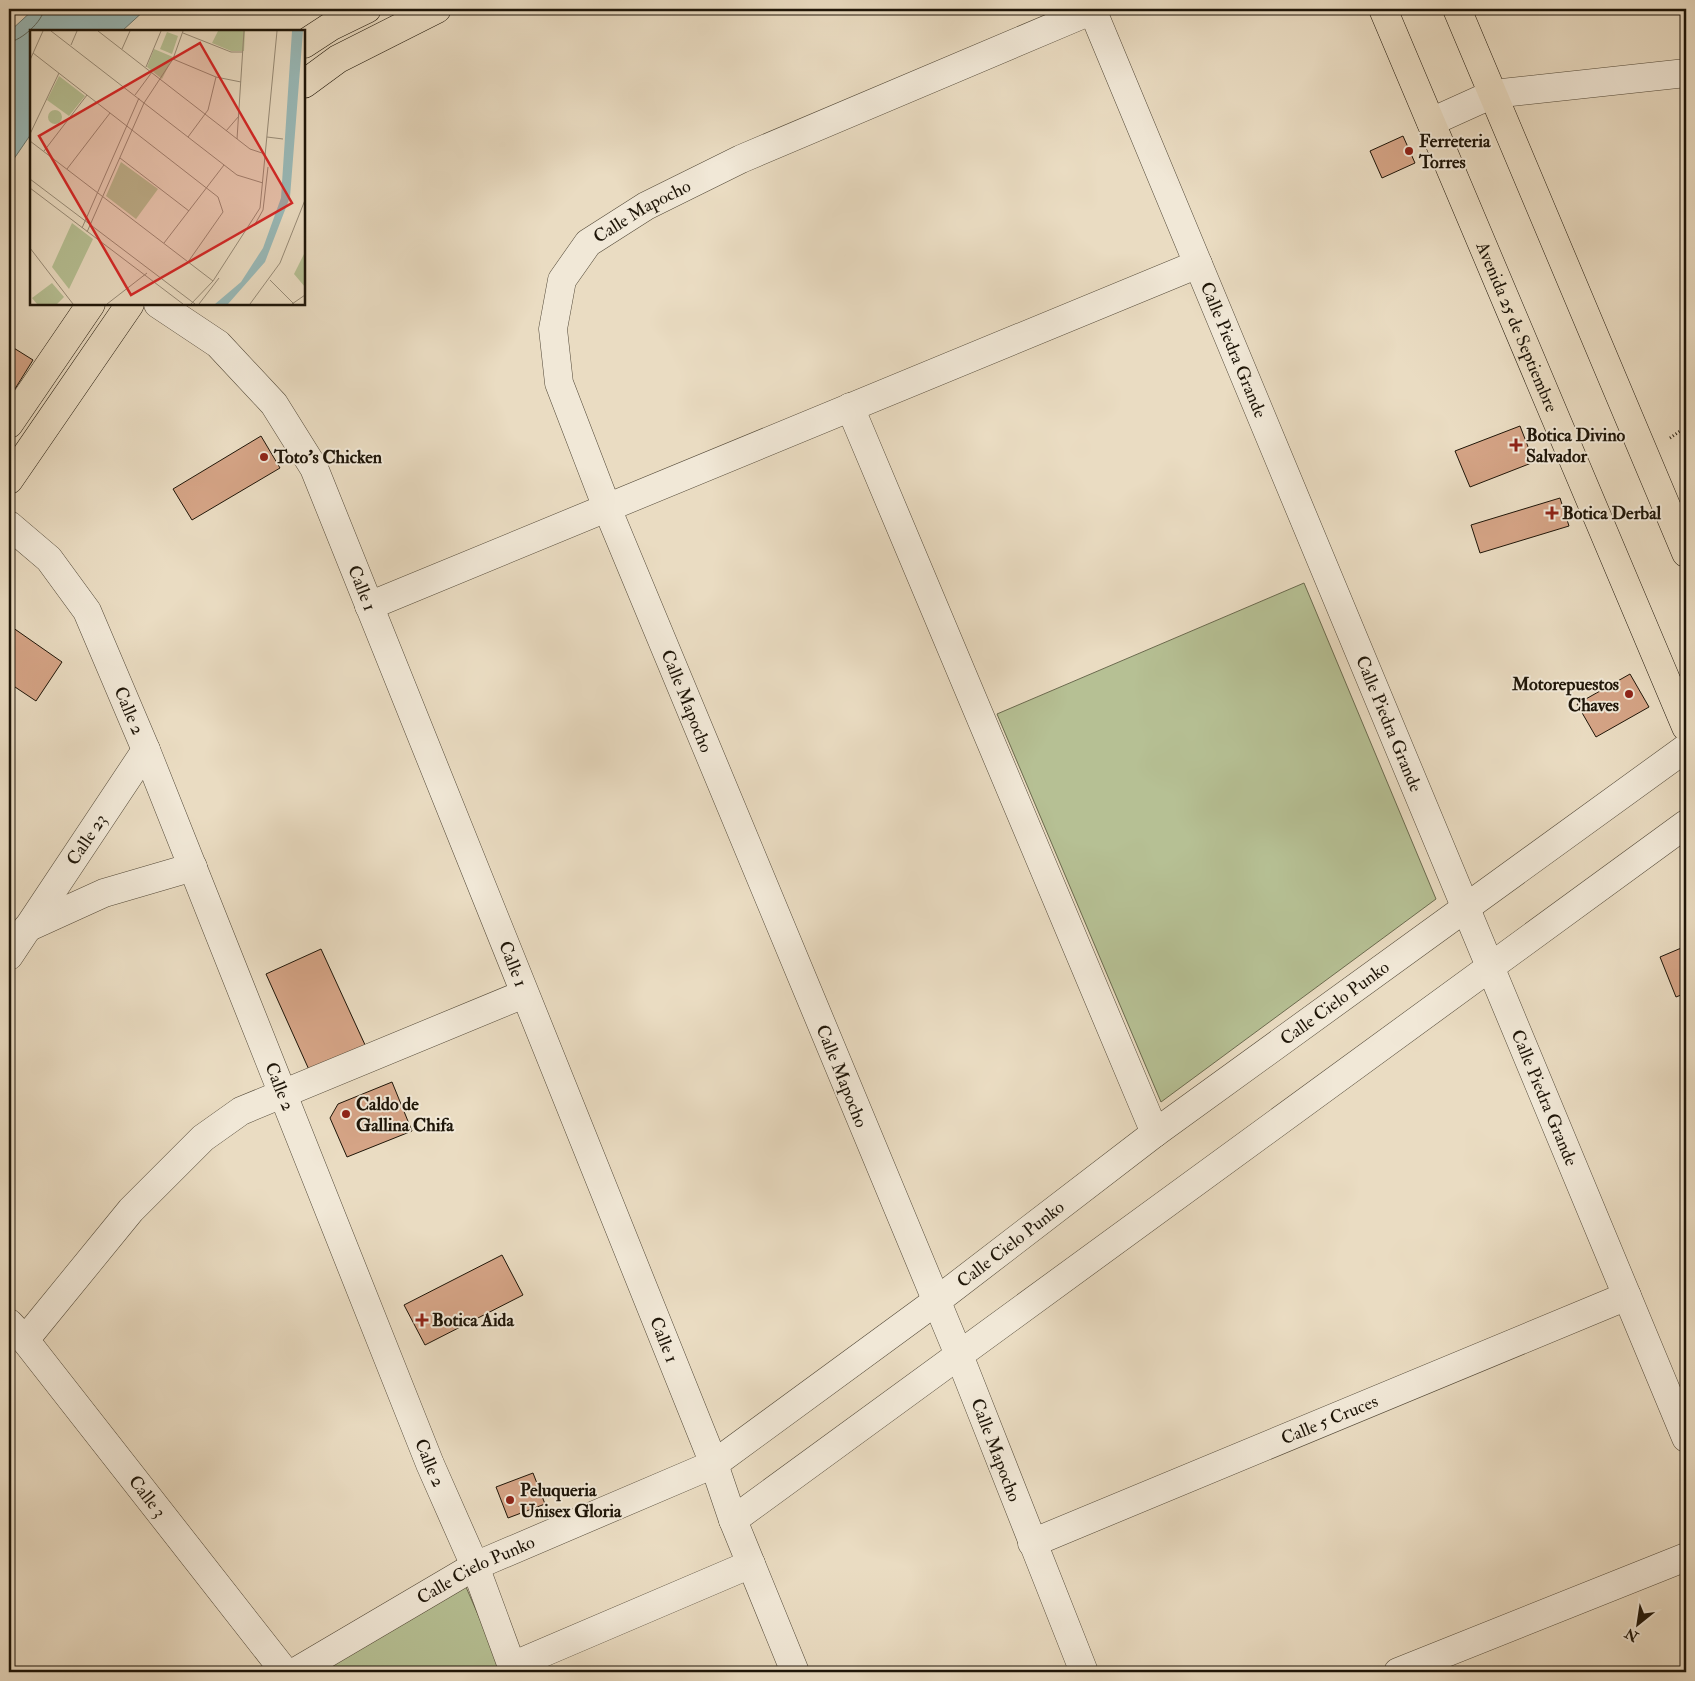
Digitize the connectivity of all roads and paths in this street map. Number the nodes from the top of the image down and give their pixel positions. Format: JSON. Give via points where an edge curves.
{"nodes":[{"id":1,"x":366,"y":9,"type":"edge"},
{"id":2,"x":437,"y":9,"type":"edge"},
{"id":3,"x":1092,"y":9,"type":"edge"},
{"id":4,"x":1383,"y":9,"type":"edge"},
{"id":5,"x":1457,"y":9,"type":"edge"},
{"id":6,"x":305,"y":43,"type":"edge"},
{"id":7,"x":1686,"y":73,"type":"edge"},
{"id":8,"x":305,"y":83,"type":"edge"},
{"id":9,"x":1493,"y":94,"type":"junction"},
{"id":10,"x":1431,"y":122,"type":"junction"},
{"id":11,"x":1198,"y":264,"type":"junction"},
{"id":12,"x":90,"y":305,"type":"edge"},
{"id":13,"x":129,"y":305,"type":"edge"},
{"id":14,"x":160,"y":305,"type":"edge"},
{"id":15,"x":850,"y":407,"type":"junction"},
{"id":16,"x":9,"y":424,"type":"edge"},
{"id":17,"x":9,"y":480,"type":"edge"},
{"id":18,"x":607,"y":508,"type":"junction"},
{"id":19,"x":9,"y":525,"type":"edge"},
{"id":20,"x":1686,"y":553,"type":"edge"},
{"id":21,"x":369,"y":606,"type":"junction"},
{"id":22,"x":1686,"y":727,"type":"edge"},
{"id":23,"x":1686,"y":748,"type":"edge"},
{"id":24,"x":146,"y":750,"type":"junction"},
{"id":25,"x":1686,"y":824,"type":"edge"},
{"id":26,"x":193,"y":867,"type":"junction"},
{"id":27,"x":1466,"y":907,"type":"junction"},
{"id":28,"x":27,"y":928,"type":"junction"},
{"id":29,"x":9,"y":956,"type":"edge"},
{"id":30,"x":1492,"y":966,"type":"junction"},
{"id":31,"x":524,"y":994,"type":"junction"},
{"id":32,"x":283,"y":1093,"type":"junction"},
{"id":33,"x":1155,"y":1133,"type":"junction"},
{"id":34,"x":1627,"y":1296,"type":"junction"},
{"id":35,"x":935,"y":1302,"type":"junction"},
{"id":36,"x":17,"y":1332,"type":"edge"},
{"id":37,"x":959,"y":1355,"type":"junction"},
{"id":38,"x":1686,"y":1438,"type":"edge"},
{"id":39,"x":714,"y":1464,"type":"junction"},
{"id":40,"x":733,"y":1520,"type":"junction"},
{"id":41,"x":1032,"y":1543,"type":"junction"},
{"id":42,"x":1686,"y":1557,"type":"edge"},
{"id":43,"x":751,"y":1564,"type":"junction"},
{"id":44,"x":475,"y":1566,"type":"junction"},
{"id":45,"x":513,"y":1669,"type":"edge"},
{"id":46,"x":285,"y":1672,"type":"edge"},
{"id":47,"x":295,"y":1672,"type":"edge"},
{"id":48,"x":795,"y":1672,"type":"edge"},
{"id":49,"x":1084,"y":1672,"type":"edge"},
{"id":50,"x":1398,"y":1672,"type":"edge"}],
"edges":[{"from":1,"to":6,"type":"main road"},
{"from":2,"to":8,"type":"main road","via":[[338,60]]},
{"from":3,"to":11,"type":"street","name":"Calle Piedra Grande"},
{"from":3,"to":18,"type":"street","name":"Calle Mapocho","via":[[741,160],[646,206],[588,243],[562,280],[553,329],[559,383]]},
{"from":4,"to":10,"type":"main road","name":"Avenida 25 de Septiembre"},
{"from":5,"to":9,"type":"main road"},
{"from":7,"to":9,"type":"street"},
{"from":9,"to":10,"type":"street"},
{"from":9,"to":20,"type":"main road"},
{"from":10,"to":22,"type":"main road","name":"Avenida 25 de Septiembre"},
{"from":11,"to":15,"type":"street"},
{"from":11,"to":27,"type":"street","name":"Calle Piedra Grande"},
{"from":12,"to":16,"type":"main road"},
{"from":13,"to":17,"type":"main road"},
{"from":14,"to":21,"type":"street","name":"Calle 1","via":[[218,344],[274,404],[314,468]]},
{"from":15,"to":18,"type":"street"},
{"from":15,"to":33,"type":"street"},
{"from":18,"to":21,"type":"street"},
{"from":18,"to":35,"type":"street","name":"Calle Mapocho"},
{"from":19,"to":24,"type":"street","name":"Calle 2","via":[[49,559],[87,611]]},
{"from":21,"to":31,"type":"street","name":"Calle 1"},
{"from":23,"to":27,"type":"street","name":"Calle Cielo Punko"},
{"from":24,"to":26,"type":"street","name":"Calle 2"},
{"from":24,"to":28,"type":"street","name":"Calle 23"},
{"from":25,"to":30,"type":"street"},
{"from":26,"to":28,"type":"street","via":[[104,894]]},
{"from":26,"to":32,"type":"street","name":"Calle 2"},
{"from":27,"to":30,"type":"street","name":"Calle Piedra Grande"},
{"from":27,"to":33,"type":"street","name":"Calle Cielo Punko"},
{"from":28,"to":29,"type":"street","name":"Calle 23"},
{"from":30,"to":34,"type":"street","name":"Calle Piedra Grande"},
{"from":30,"to":37,"type":"street"},
{"from":31,"to":32,"type":"street"},
{"from":31,"to":39,"type":"street","name":"Calle 1"},
{"from":32,"to":36,"type":"street","via":[[241,1111],[202,1138]]},
{"from":32,"to":44,"type":"street","name":"Calle 2","via":[[430,1464]]},
{"from":33,"to":35,"type":"street","name":"Calle Cielo Punko"},
{"from":34,"to":38,"type":"street","name":"Calle Piedra Grande"},
{"from":34,"to":41,"type":"street","name":"Calle 5 Cruces"},
{"from":35,"to":37,"type":"street","name":"Calle Mapocho"},
{"from":35,"to":39,"type":"street","name":"Calle Cielo Punko"},
{"from":36,"to":46,"type":"street","name":"Calle 3"},
{"from":37,"to":40,"type":"street"},
{"from":37,"to":41,"type":"street","name":"Calle Mapocho"},
{"from":39,"to":40,"type":"street","name":"Calle 1"},
{"from":39,"to":44,"type":"street","name":"Calle Cielo Punko"},
{"from":40,"to":43,"type":"street","name":"Calle 1"},
{"from":41,"to":49,"type":"street","name":"Calle Mapocho"},
{"from":42,"to":50,"type":"street"},
{"from":43,"to":45,"type":"street"},
{"from":43,"to":48,"type":"street","name":"Calle 1"},
{"from":44,"to":45,"type":"street","name":"Calle 2"},
{"from":44,"to":47,"type":"street","name":"Calle Cielo Punko"}]}
